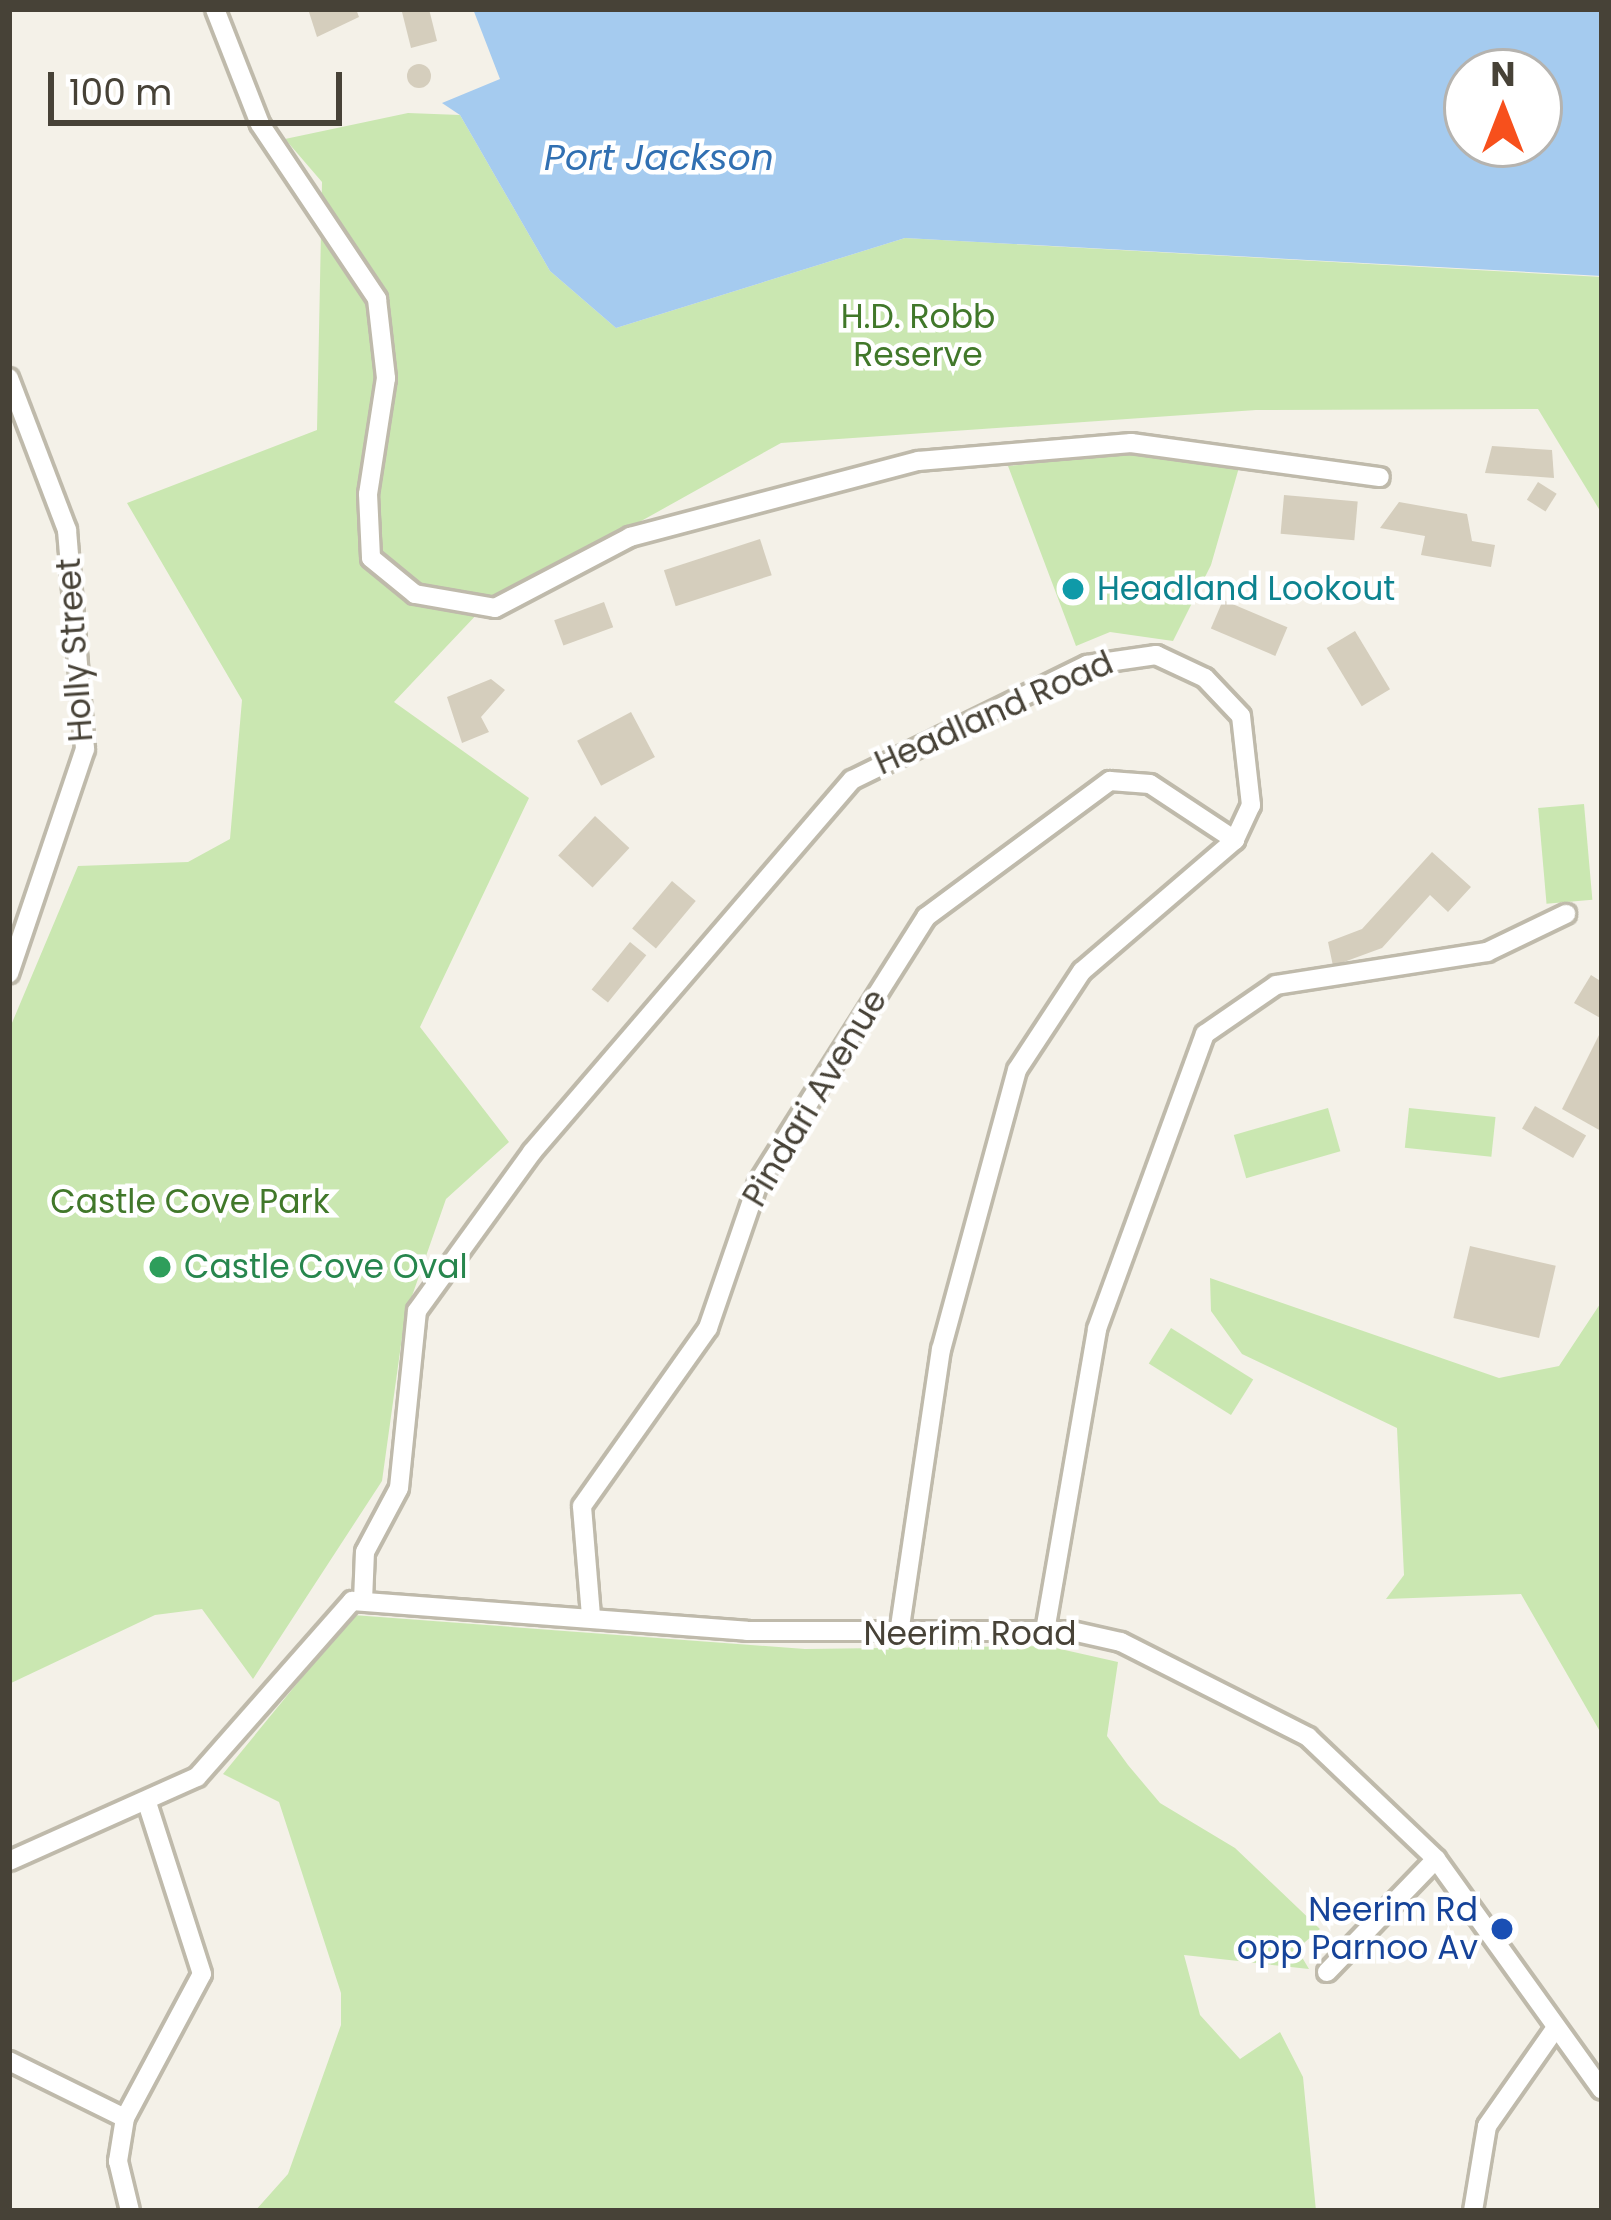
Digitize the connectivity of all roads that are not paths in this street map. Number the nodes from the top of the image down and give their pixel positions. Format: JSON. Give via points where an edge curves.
{"nodes":[{"id":1,"x":215,"y":9,"type":"edge"},
{"id":2,"x":9,"y":378,"type":"edge"},
{"id":3,"x":1380,"y":478,"type":"dead end"},
{"id":4,"x":1235,"y":840,"type":"junction"},
{"id":5,"x":1565,"y":914,"type":"dead end"},
{"id":6,"x":9,"y":973,"type":"edge"},
{"id":7,"x":363,"y":1601,"type":"junction"},
{"id":8,"x":591,"y":1616,"type":"junction"},
{"id":9,"x":1045,"y":1631,"type":"junction"},
{"id":10,"x":899,"y":1633,"type":"junction"},
{"id":11,"x":147,"y":1803,"type":"junction"},
{"id":12,"x":1436,"y":1859,"type":"junction"},
{"id":13,"x":9,"y":1861,"type":"edge"},
{"id":14,"x":1327,"y":1972,"type":"dead end"},
{"id":15,"x":1556,"y":2029,"type":"junction"},
{"id":16,"x":9,"y":2060,"type":"edge"},
{"id":17,"x":1602,"y":2090,"type":"edge"},
{"id":18,"x":125,"y":2118,"type":"junction"},
{"id":19,"x":130,"y":2211,"type":"edge"},
{"id":20,"x":1474,"y":2211,"type":"edge"}],
"edges":[{"from":1,"to":3,"type":"street","via":[[260,124],[377,298],[386,378],[368,494],[371,558],[415,594],[495,608],[630,537],[918,460],[1131,443]]},
{"from":2,"to":6,"type":"street","name":"Holly Street","via":[[67,530],[85,749]]},
{"from":4,"to":7,"type":"street","name":"Headland Road","via":[[1254,787],[1250,734],[1220,689],[1156,655],[1087,665],[852,780],[532,1152],[424,1299],[399,1488],[365,1552]]},
{"from":4,"to":8,"type":"street","name":"Pindari Avenue","via":[[1150,784],[1110,781],[951,892],[912,935],[758,1183],[708,1328],[583,1506]]},
{"from":4,"to":10,"type":"street","via":[[1082,971],[1017,1070],[938,1364]]},
{"from":5,"to":9,"type":"street","via":[[1487,952],[1276,985],[1205,1034],[1096,1329]]},
{"from":7,"to":8,"type":"street","name":"Neerim Road"},
{"from":7,"to":11,"type":"street","via":[[328,1618],[211,1764]]},
{"from":8,"to":10,"type":"street","name":"Neerim Road"},
{"from":9,"to":10,"type":"street","name":"Neerim Road"},
{"from":9,"to":12,"type":"street","name":"Neerim Road","via":[[1120,1642],[1279,1719]]},
{"from":11,"to":13,"type":"street"},
{"from":11,"to":18,"type":"street","via":[[202,1974]]},
{"from":12,"to":14,"type":"street"},
{"from":12,"to":15,"type":"street","name":"Neerim Road"},
{"from":15,"to":17,"type":"street","name":"Neerim Road"},
{"from":15,"to":20,"type":"street","via":[[1487,2126]]},
{"from":16,"to":18,"type":"street"},
{"from":18,"to":19,"type":"street","via":[[118,2161]]}]}
